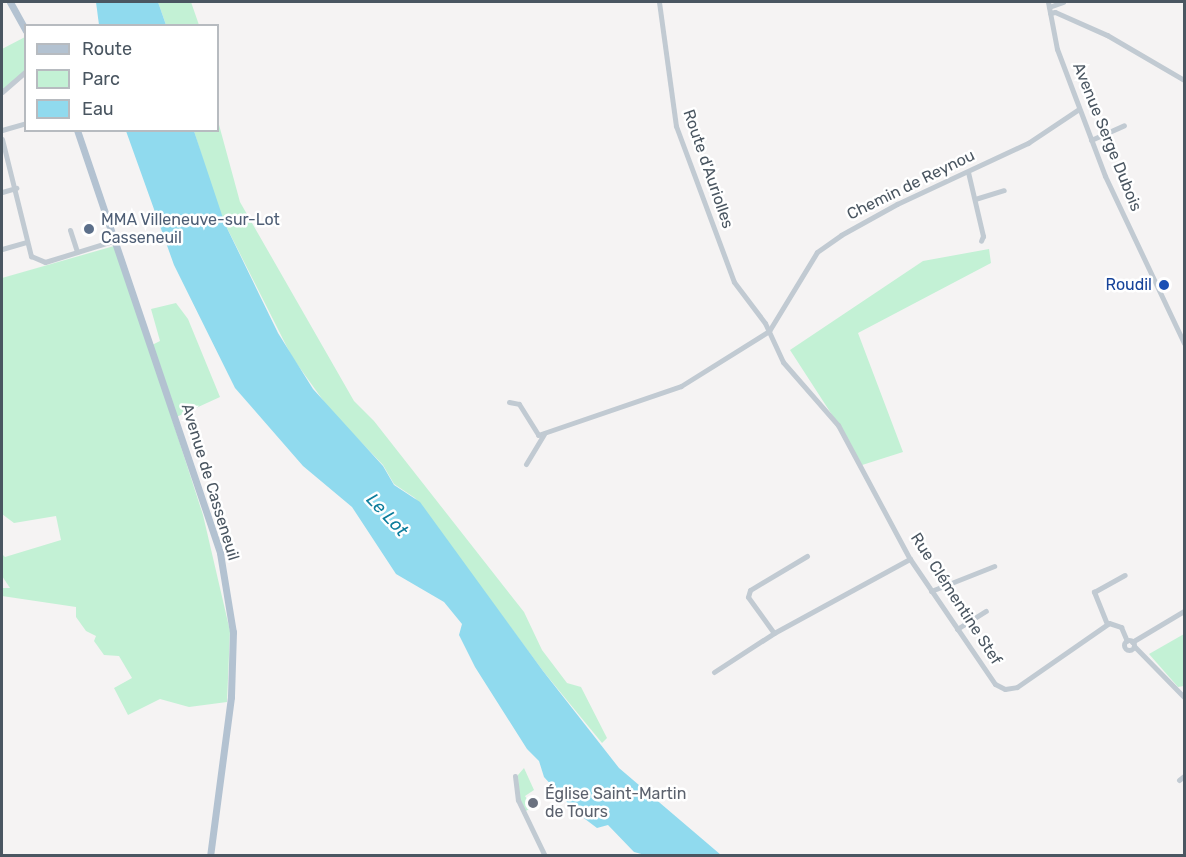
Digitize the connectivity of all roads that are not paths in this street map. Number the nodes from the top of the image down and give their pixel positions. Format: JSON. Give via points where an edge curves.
{"nodes":[{"id":1,"x":10,"y":2,"type":"edge"},
{"id":2,"x":658,"y":2,"type":"edge"},
{"id":3,"x":1063,"y":2,"type":"edge"},
{"id":4,"x":1049,"y":7,"type":"edge"},
{"id":5,"x":24,"y":27,"type":"edge"},
{"id":6,"x":24,"y":73,"type":"edge"},
{"id":7,"x":1185,"y":80,"type":"edge"},
{"id":8,"x":2,"y":92,"type":"edge"},
{"id":9,"x":1079,"y":109,"type":"junction"},
{"id":10,"x":24,"y":124,"type":"edge"},
{"id":11,"x":1124,"y":125,"type":"dead end"},
{"id":12,"x":2,"y":130,"type":"edge"},
{"id":13,"x":78,"y":132,"type":"edge"},
{"id":14,"x":2,"y":140,"type":"edge"},
{"id":15,"x":1090,"y":140,"type":"junction"},
{"id":16,"x":968,"y":172,"type":"junction"},
{"id":17,"x":16,"y":188,"type":"junction"},
{"id":18,"x":1004,"y":190,"type":"dead end"},
{"id":19,"x":2,"y":192,"type":"edge"},
{"id":20,"x":975,"y":199,"type":"junction"},
{"id":21,"x":70,"y":230,"type":"dead end"},
{"id":22,"x":117,"y":240,"type":"junction"},
{"id":23,"x":981,"y":241,"type":"dead end"},
{"id":24,"x":26,"y":242,"type":"junction"},
{"id":25,"x":2,"y":249,"type":"edge"},
{"id":26,"x":77,"y":252,"type":"junction"},
{"id":27,"x":769,"y":331,"type":"junction"},
{"id":28,"x":1185,"y":343,"type":"edge"},
{"id":29,"x":509,"y":402,"type":"dead end"},
{"id":30,"x":544,"y":434,"type":"junction"},
{"id":31,"x":526,"y":464,"type":"dead end"},
{"id":32,"x":807,"y":556,"type":"dead end"},
{"id":33,"x":910,"y":559,"type":"junction"},
{"id":34,"x":994,"y":566,"type":"dead end"},
{"id":35,"x":1125,"y":575,"type":"dead end"},
{"id":36,"x":931,"y":591,"type":"junction"},
{"id":37,"x":986,"y":610,"type":"dead end"},
{"id":38,"x":1185,"y":611,"type":"edge"},
{"id":39,"x":1107,"y":624,"type":"junction"},
{"id":40,"x":957,"y":629,"type":"junction"},
{"id":41,"x":774,"y":633,"type":"junction"},
{"id":42,"x":1131,"y":643,"type":"junction"},
{"id":43,"x":714,"y":672,"type":"dead end"},
{"id":44,"x":1185,"y":697,"type":"edge"},
{"id":45,"x":515,"y":776,"type":"dead end"},
{"id":46,"x":210,"y":855,"type":"edge"},
{"id":47,"x":545,"y":855,"type":"edge"}],
"edges":[{"from":1,"to":5,"type":"main road"},
{"from":2,"to":27,"type":"street","name":"Route d'Auriolles","via":[[676,126],[734,282]]},
{"from":3,"to":4,"type":"street"},
{"from":4,"to":7,"type":"street"},
{"from":4,"to":9,"type":"street","name":"Avenue Serge Dubois","via":[[1057,49]]},
{"from":6,"to":8,"type":"street"},
{"from":9,"to":15,"type":"street","name":"Avenue Serge Dubois"},
{"from":9,"to":16,"type":"street","name":"Chemin de Reynou","via":[[1028,143]]},
{"from":10,"to":12,"type":"street"},
{"from":11,"to":15,"type":"street"},
{"from":13,"to":22,"type":"main road","name":"Avenue de Casseneuil"},
{"from":14,"to":17,"type":"street"},
{"from":15,"to":28,"type":"street","name":"Avenue Serge Dubois"},
{"from":16,"to":20,"type":"street"},
{"from":16,"to":27,"type":"street","name":"Chemin de Reynou","via":[[870,217],[817,252]]},
{"from":17,"to":19,"type":"street"},
{"from":17,"to":24,"type":"street"},
{"from":18,"to":20,"type":"street"},
{"from":20,"to":23,"type":"street"},
{"from":21,"to":26,"type":"street"},
{"from":22,"to":26,"type":"street"},
{"from":22,"to":46,"type":"main road","name":"Avenue de Casseneuil","via":[[220,553],[233,632],[231,697]]},
{"from":24,"to":25,"type":"street"},
{"from":24,"to":26,"type":"street","via":[[38,262]]},
{"from":27,"to":30,"type":"street","name":"Chemin de Reynou","via":[[666,393],[611,408]]},
{"from":27,"to":33,"type":"street","name":"Rue Clémentine Stef","via":[[783,363],[838,425]]},
{"from":29,"to":30,"type":"street","via":[[519,404],[534,433]]},
{"from":30,"to":31,"type":"street"},
{"from":32,"to":41,"type":"street","via":[[750,590],[748,597]]},
{"from":33,"to":36,"type":"street","name":"Rue Clémentine Stef"},
{"from":33,"to":41,"type":"street"},
{"from":34,"to":36,"type":"street"},
{"from":35,"to":39,"type":"street","via":[[1094,592]]},
{"from":36,"to":40,"type":"street","name":"Rue Clémentine Stef"},
{"from":37,"to":40,"type":"street"},
{"from":38,"to":42,"type":"street"},
{"from":39,"to":40,"type":"street","name":"Rue Clémentine Stef","via":[[1011,689],[995,684]]},
{"from":39,"to":42,"type":"street","via":[[1121,627]]},
{"from":41,"to":43,"type":"street"},
{"from":42,"to":44,"type":"street"},
{"from":45,"to":47,"type":"street","via":[[518,800]]}]}
